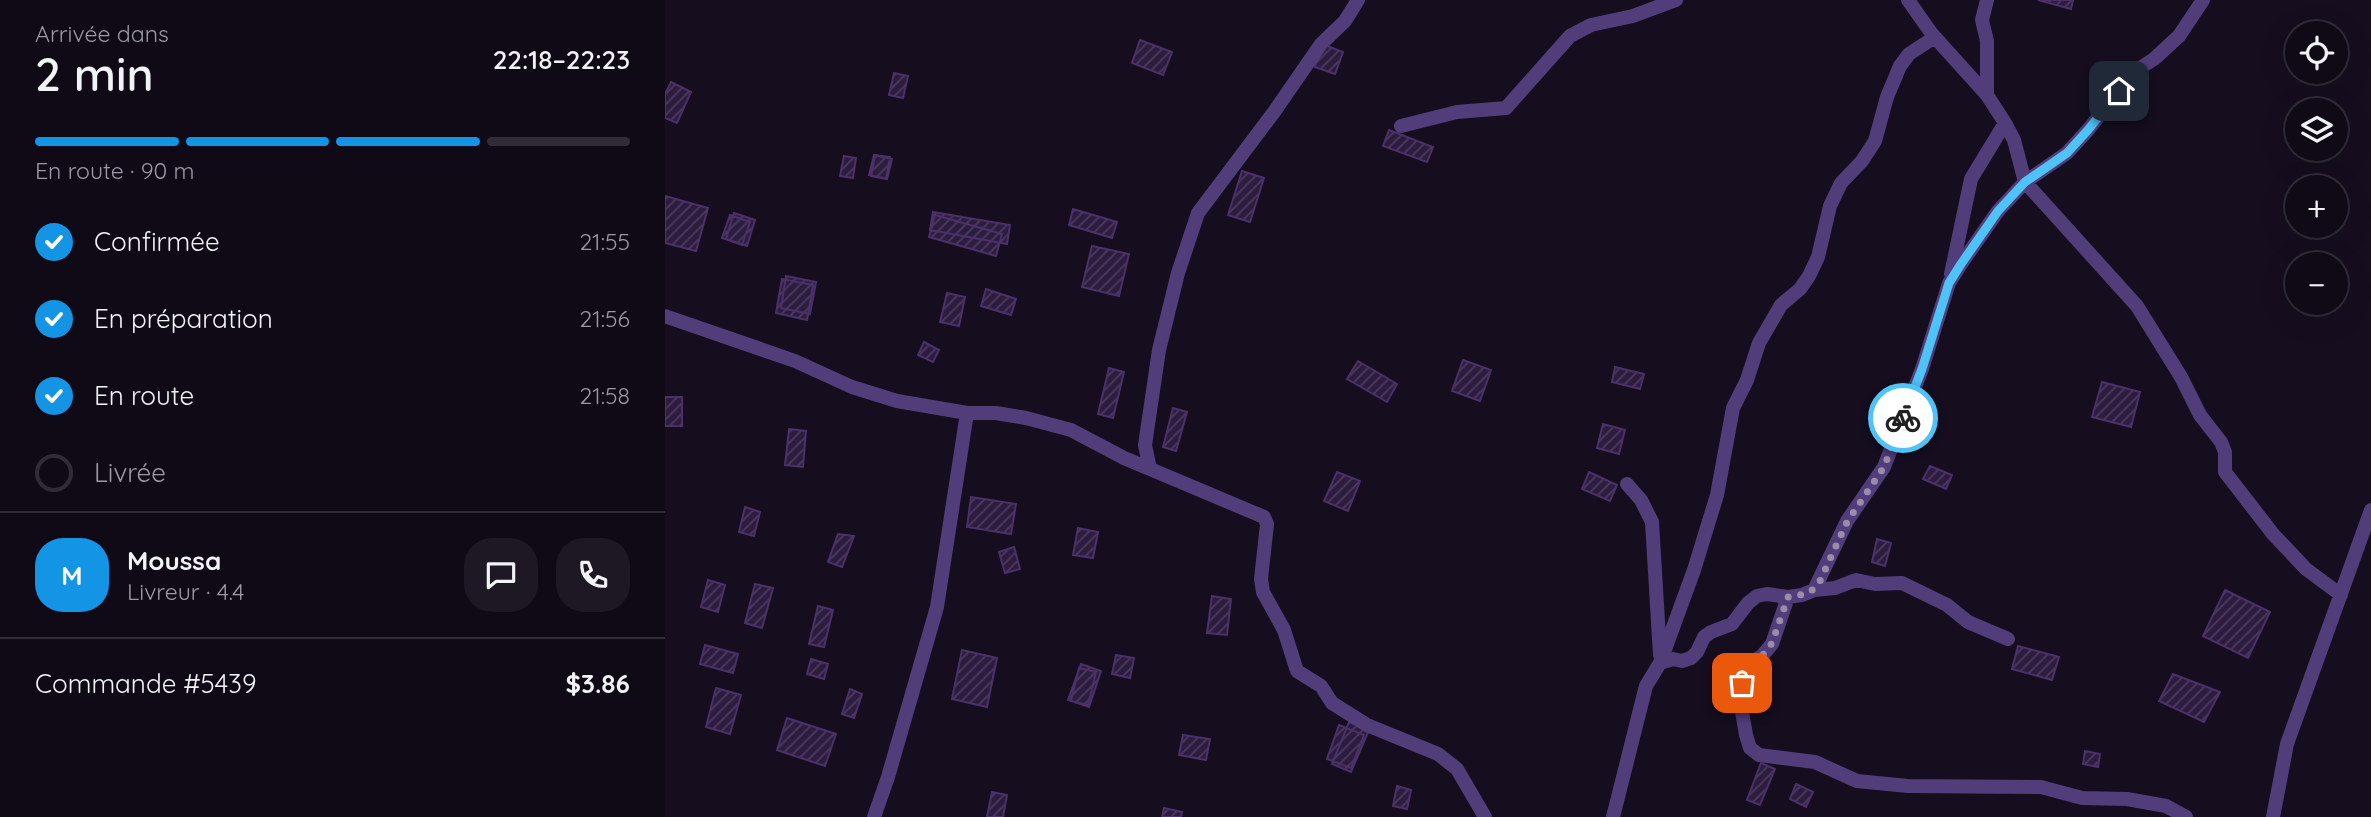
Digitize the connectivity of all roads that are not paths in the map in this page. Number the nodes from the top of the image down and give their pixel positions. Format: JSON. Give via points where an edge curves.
{"nodes":[{"id":1,"x":1357,"y":0,"type":"edge"},
{"id":2,"x":1677,"y":0,"type":"edge"},
{"id":3,"x":1908,"y":0,"type":"edge"},
{"id":4,"x":1987,"y":0,"type":"edge"},
{"id":5,"x":2203,"y":0,"type":"edge"},
{"id":6,"x":1935,"y":37,"type":"junction"},
{"id":7,"x":1987,"y":95,"type":"junction"},
{"id":8,"x":2005,"y":122,"type":"junction"},
{"id":9,"x":1401,"y":127,"type":"dead end"},
{"id":10,"x":2025,"y":182,"type":"junction"},
{"id":11,"x":1949,"y":283,"type":"junction"},
{"id":12,"x":665,"y":316,"type":"edge"},
{"id":13,"x":967,"y":413,"type":"junction"},
{"id":14,"x":1145,"y":445,"type":"junction"},
{"id":15,"x":1123,"y":458,"type":"junction"},
{"id":16,"x":1150,"y":469,"type":"junction"},
{"id":17,"x":1627,"y":484,"type":"dead end"},
{"id":18,"x":2371,"y":510,"type":"edge"},
{"id":19,"x":1814,"y":590,"type":"junction"},
{"id":20,"x":2341,"y":595,"type":"junction"},
{"id":21,"x":1788,"y":597,"type":"junction"},
{"id":22,"x":2008,"y":639,"type":"dead end"},
{"id":23,"x":1660,"y":663,"type":"junction"},
{"id":24,"x":874,"y":817,"type":"edge"},
{"id":25,"x":1485,"y":817,"type":"edge"},
{"id":26,"x":1613,"y":817,"type":"edge"},
{"id":27,"x":2186,"y":817,"type":"edge"},
{"id":28,"x":2273,"y":817,"type":"edge"}],
"edges":[{"from":1,"to":14,"type":"street","via":[[1198,213],[1159,351]]},
{"from":2,"to":9,"type":"street","via":[[1591,25],[1570,36],[1506,108],[1457,112]]},
{"from":3,"to":6,"type":"street"},
{"from":4,"to":7,"type":"street","via":[[1982,20],[1987,41]]},
{"from":5,"to":10,"type":"street","via":[[2179,36],[2134,72],[2067,153]]},
{"from":6,"to":7,"type":"street"},
{"from":6,"to":23,"type":"street","via":[[1899,66],[1875,141],[1841,183],[1830,206],[1809,276],[1781,305],[1759,343],[1733,408],[1717,495]]},
{"from":7,"to":8,"type":"street"},
{"from":8,"to":10,"type":"street"},
{"from":8,"to":11,"type":"street","via":[[1971,180]]},
{"from":10,"to":11,"type":"street","via":[[1998,211]]},
{"from":10,"to":20,"type":"street","via":[[2137,306],[2200,415],[2221,442],[2225,472],[2306,569]]},
{"from":11,"to":19,"type":"street","via":[[1884,467],[1847,522]]},
{"from":12,"to":13,"type":"street","via":[[852,387],[897,401]]},
{"from":13,"to":15,"type":"street","via":[[996,413],[1071,430]]},
{"from":13,"to":24,"type":"street","via":[[937,607]]},
{"from":14,"to":15,"type":"street"},
{"from":14,"to":16,"type":"street"},
{"from":15,"to":16,"type":"street"},
{"from":16,"to":25,"type":"street","via":[[1264,517],[1263,592],[1284,631],[1297,671],[1321,686],[1332,703],[1367,725],[1438,754],[1457,769]]},
{"from":17,"to":23,"type":"street","via":[[1652,522]]},
{"from":18,"to":20,"type":"street"},
{"from":19,"to":21,"type":"street"},
{"from":19,"to":22,"type":"street","via":[[1856,580],[1902,583],[1947,605],[1968,622]]},
{"from":20,"to":28,"type":"street","via":[[2287,744]]},
{"from":21,"to":23,"type":"street","via":[[1757,596],[1732,624],[1704,637],[1691,658]]},
{"from":21,"to":27,"type":"street","via":[[1772,643],[1749,664],[1742,683],[1746,735],[1750,748],[1759,755],[1815,762],[1857,781],[2041,787],[2082,798],[2166,806]]},
{"from":23,"to":26,"type":"street","via":[[1646,686]]}]}
